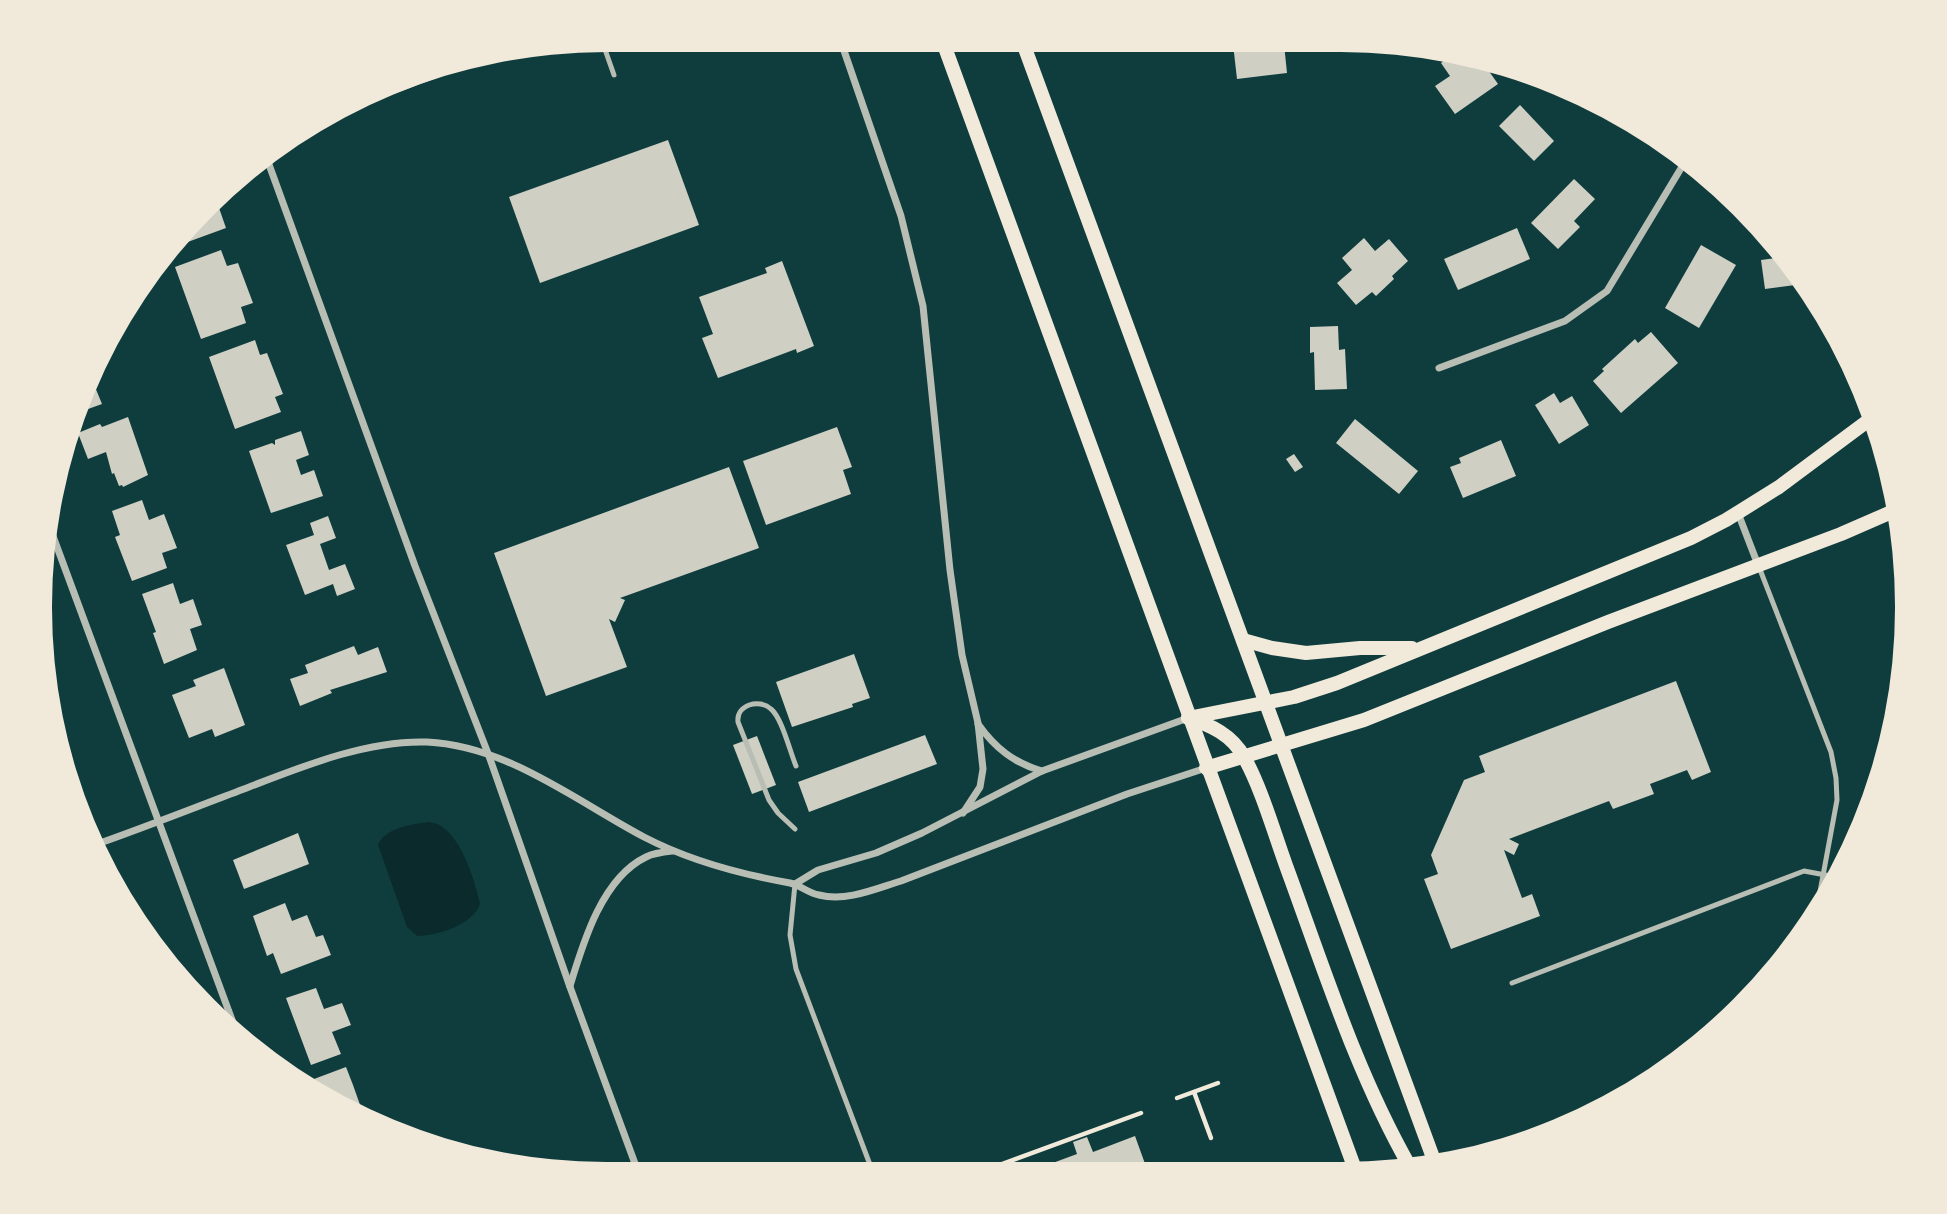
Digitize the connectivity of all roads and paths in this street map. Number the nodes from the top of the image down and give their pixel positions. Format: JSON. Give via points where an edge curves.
{"nodes":[{"id":1,"x":606,"y":53,"type":"edge"},
{"id":2,"x":845,"y":53,"type":"edge"},
{"id":3,"x":947,"y":53,"type":"edge"},
{"id":4,"x":1027,"y":53,"type":"edge"},
{"id":5,"x":614,"y":75,"type":"dead end"},
{"id":6,"x":270,"y":166,"type":"edge"},
{"id":7,"x":1683,"y":171,"type":"edge"},
{"id":8,"x":1439,"y":368,"type":"dead end"},
{"id":9,"x":1863,"y":424,"type":"edge"},
{"id":10,"x":1738,"y":513,"type":"junction"},
{"id":11,"x":1887,"y":514,"type":"edge"},
{"id":12,"x":56,"y":545,"type":"edge"},
{"id":13,"x":1758,"y":565,"type":"junction"},
{"id":14,"x":1243,"y":640,"type":"junction"},
{"id":15,"x":1421,"y":648,"type":"junction"},
{"id":16,"x":1266,"y":703,"type":"junction"},
{"id":17,"x":1188,"y":718,"type":"junction"},
{"id":18,"x":978,"y":723,"type":"junction"},
{"id":19,"x":1280,"y":746,"type":"junction"},
{"id":20,"x":489,"y":755,"type":"junction"},
{"id":21,"x":1244,"y":757,"type":"junction"},
{"id":22,"x":796,"y":766,"type":"dead end"},
{"id":23,"x":1206,"y":768,"type":"junction"},
{"id":24,"x":1042,"y":771,"type":"junction"},
{"id":25,"x":963,"y":813,"type":"junction"},
{"id":26,"x":159,"y":822,"type":"junction"},
{"id":27,"x":796,"y":829,"type":"dead end"},
{"id":28,"x":105,"y":842,"type":"edge"},
{"id":29,"x":673,"y":851,"type":"junction"},
{"id":30,"x":1823,"y":873,"type":"junction"},
{"id":31,"x":1822,"y":881,"type":"edge"},
{"id":32,"x":794,"y":884,"type":"junction"},
{"id":33,"x":1512,"y":983,"type":"dead end"},
{"id":34,"x":570,"y":987,"type":"junction"},
{"id":35,"x":229,"y":1013,"type":"edge"},
{"id":36,"x":1218,"y":1083,"type":"dead end"},
{"id":37,"x":1194,"y":1092,"type":"junction"},
{"id":38,"x":1177,"y":1098,"type":"dead end"},
{"id":39,"x":1141,"y":1113,"type":"dead end"},
{"id":40,"x":1211,"y":1138,"type":"dead end"},
{"id":41,"x":1432,"y":1154,"type":"edge"},
{"id":42,"x":1405,"y":1158,"type":"edge"},
{"id":43,"x":635,"y":1161,"type":"edge"},
{"id":44,"x":869,"y":1161,"type":"edge"},
{"id":45,"x":1010,"y":1161,"type":"edge"},
{"id":46,"x":1352,"y":1161,"type":"edge"}],
"edges":[{"from":1,"to":5,"type":"lane"},
{"from":2,"to":18,"type":"street","via":[[891,183],[916,272],[953,595]]},
{"from":3,"to":17,"type":"main road"},
{"from":4,"to":14,"type":"main road"},
{"from":6,"to":20,"type":"street"},
{"from":7,"to":8,"type":"street","via":[[1607,291],[1565,321]]},
{"from":9,"to":10,"type":"main road"},
{"from":10,"to":13,"type":"street"},
{"from":10,"to":15,"type":"main road","via":[[1639,561]]},
{"from":11,"to":13,"type":"main road"},
{"from":12,"to":26,"type":"street"},
{"from":13,"to":19,"type":"main road","via":[[1364,720]]},
{"from":13,"to":30,"type":"lane","via":[[1831,752],[1837,800]]},
{"from":14,"to":15,"type":"main road","via":[[1306,653]]},
{"from":14,"to":16,"type":"main road"},
{"from":15,"to":16,"type":"main road","via":[[1337,683]]},
{"from":16,"to":17,"type":"main road"},
{"from":16,"to":19,"type":"main road"},
{"from":17,"to":21,"type":"main road","via":[[1219,731]]},
{"from":17,"to":23,"type":"main road"},
{"from":17,"to":24,"type":"street"},
{"from":18,"to":24,"type":"street","via":[[1005,754]]},
{"from":18,"to":25,"type":"street","via":[[983,776]]},
{"from":19,"to":21,"type":"main road"},
{"from":19,"to":41,"type":"main road"},
{"from":20,"to":26,"type":"street","via":[[446,744],[403,743],[324,758]]},
{"from":20,"to":29,"type":"street","via":[[533,774]]},
{"from":20,"to":34,"type":"street"},
{"from":21,"to":23,"type":"main road"},
{"from":21,"to":42,"type":"main road","via":[[1353,1048]]},
{"from":22,"to":27,"type":"lane","via":[[773,711],[756,704],[741,709],[738,722],[769,800]]},
{"from":23,"to":32,"type":"street","via":[[870,891],[827,897]]},
{"from":23,"to":46,"type":"main road"},
{"from":24,"to":25,"type":"street"},
{"from":25,"to":32,"type":"street","via":[[899,843],[818,870]]},
{"from":26,"to":28,"type":"street"},
{"from":26,"to":35,"type":"street"},
{"from":29,"to":32,"type":"street","via":[[728,870]]},
{"from":29,"to":34,"type":"street","via":[[641,860],[617,883],[588,930]]},
{"from":30,"to":31,"type":"lane"},
{"from":30,"to":33,"type":"lane","via":[[1804,871]]},
{"from":32,"to":44,"type":"lane","via":[[790,935],[796,969]]},
{"from":34,"to":43,"type":"street"},
{"from":36,"to":37,"type":"path"},
{"from":37,"to":38,"type":"path"},
{"from":37,"to":40,"type":"path"},
{"from":39,"to":45,"type":"path"}]}
